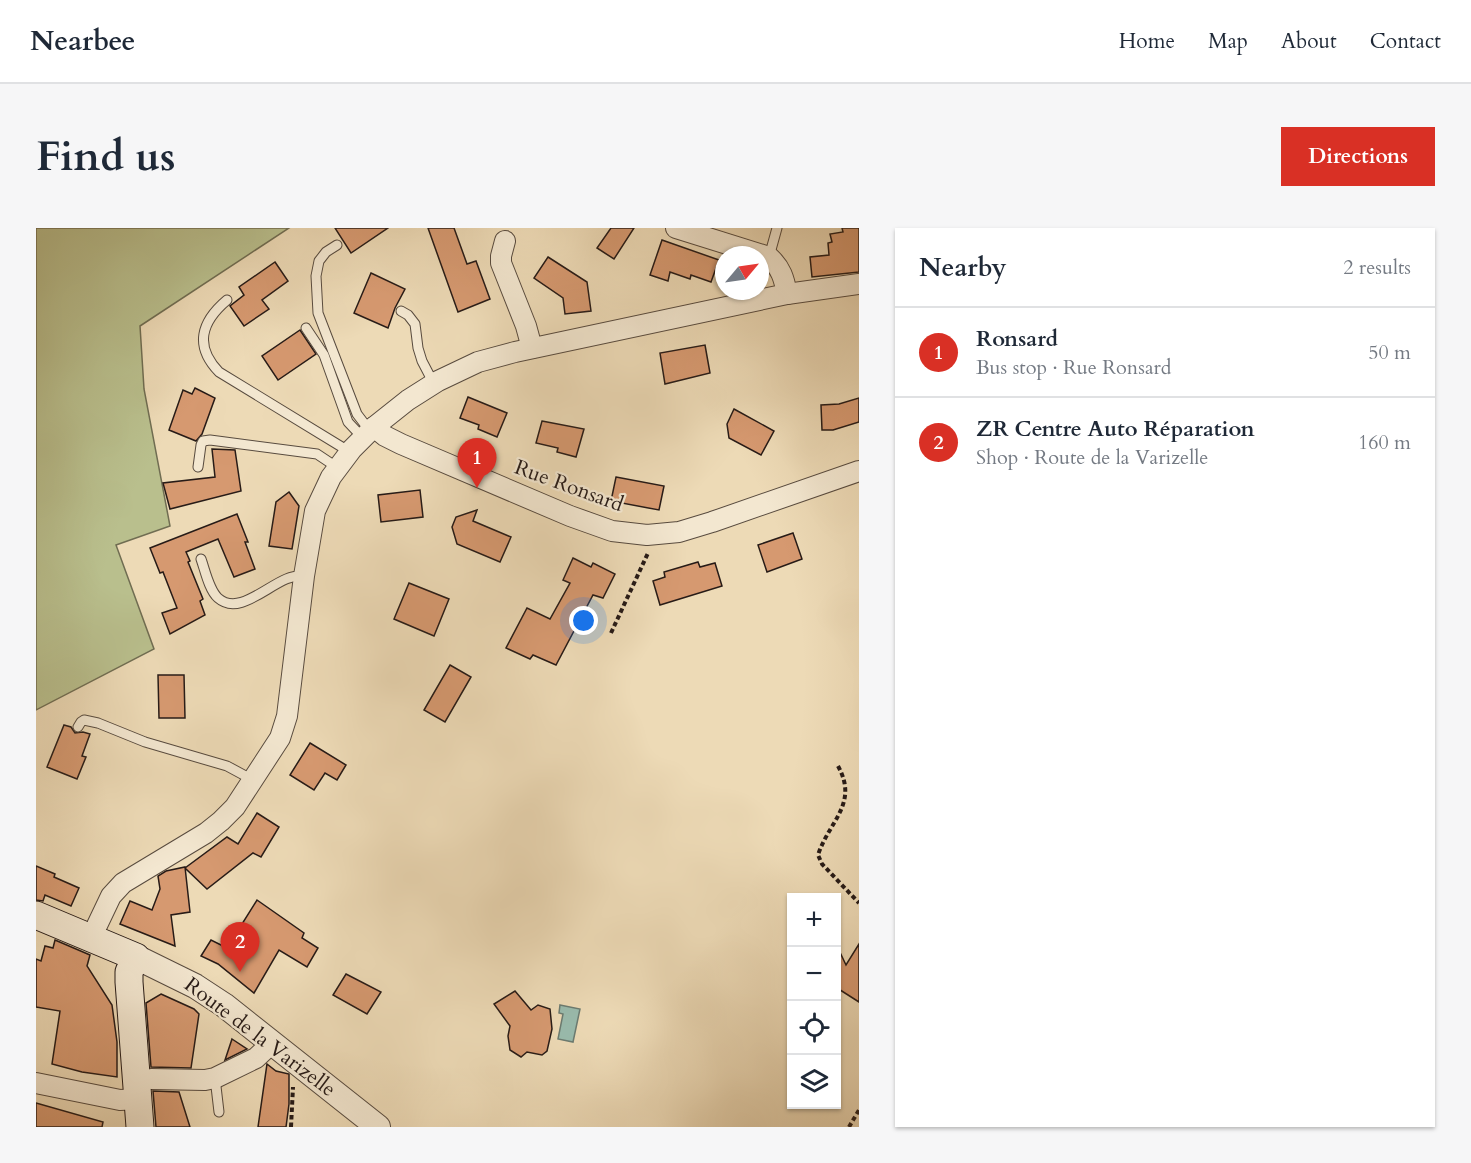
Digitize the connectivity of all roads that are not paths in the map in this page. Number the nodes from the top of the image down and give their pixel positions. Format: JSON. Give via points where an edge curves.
{"nodes":[{"id":1,"x":676,"y":228,"type":"edge"},
{"id":2,"x":777,"y":228,"type":"edge"},
{"id":3,"x":505,"y":240,"type":"dead end"},
{"id":4,"x":337,"y":245,"type":"dead end"},
{"id":5,"x":734,"y":246,"type":"edge"},
{"id":6,"x":769,"y":257,"type":"joint"},
{"id":7,"x":859,"y":284,"type":"edge"},
{"id":8,"x":787,"y":294,"type":"junction"},
{"id":9,"x":227,"y":300,"type":"dead end"},
{"id":10,"x":401,"y":311,"type":"dead end"},
{"id":11,"x":306,"y":328,"type":"dead end"},
{"id":12,"x":532,"y":348,"type":"junction"},
{"id":13,"x":434,"y":384,"type":"junction"},
{"id":14,"x":359,"y":443,"type":"junction"},
{"id":15,"x":198,"y":467,"type":"dead end"},
{"id":16,"x":859,"y":471,"type":"edge"},
{"id":17,"x":201,"y":559,"type":"dead end"},
{"id":18,"x":304,"y":576,"type":"junction"},
{"id":19,"x":78,"y":727,"type":"dead end"},
{"id":20,"x":253,"y":780,"type":"junction"},
{"id":21,"x":36,"y":915,"type":"edge"},
{"id":22,"x":92,"y":938,"type":"junction"},
{"id":23,"x":136,"y":957,"type":"junction"},
{"id":24,"x":272,"y":1043,"type":"junction"},
{"id":25,"x":215,"y":1078,"type":"junction"},
{"id":26,"x":36,"y":1083,"type":"edge"},
{"id":27,"x":144,"y":1089,"type":"junction"},
{"id":28,"x":219,"y":1112,"type":"dead end"},
{"id":29,"x":140,"y":1127,"type":"edge"},
{"id":30,"x":378,"y":1127,"type":"edge"}],
"edges":[{"from":1,"to":5,"type":"street"},
{"from":2,"to":6,"type":"lane"},
{"from":3,"to":12,"type":"street","via":[[501,263]]},
{"from":4,"to":14,"type":"lane","via":[[319,261],[318,313],[357,414]]},
{"from":6,"to":8,"type":"street","via":[[782,273]]},
{"from":7,"to":8,"type":"street"},
{"from":8,"to":12,"type":"street"},
{"from":9,"to":14,"type":"lane","via":[[202,334],[219,372]]},
{"from":10,"to":13,"type":"lane","via":[[415,324],[422,362]]},
{"from":11,"to":14,"type":"lane","via":[[324,355]]},
{"from":12,"to":13,"type":"street","via":[[478,362]]},
{"from":13,"to":14,"type":"street","via":[[408,400]]},
{"from":14,"to":15,"type":"lane","via":[[317,454],[203,441]]},
{"from":14,"to":16,"type":"street","name":"Rue Ronsard","via":[[385,436],[570,516],[612,531],[650,535],[679,532],[712,522]]},
{"from":14,"to":18,"type":"street","via":[[331,477],[315,511]]},
{"from":17,"to":18,"type":"lane","via":[[214,592],[231,604],[293,576]]},
{"from":18,"to":20,"type":"street","via":[[287,716],[280,738]]},
{"from":19,"to":20,"type":"lane","via":[[84,720],[98,723],[163,748],[227,766]]},
{"from":20,"to":22,"type":"street","via":[[235,807],[206,833],[123,883],[111,896]]},
{"from":21,"to":22,"type":"main road","name":"Route de la Varizelle"},
{"from":22,"to":23,"type":"main road","name":"Route de la Varizelle"},
{"from":23,"to":24,"type":"street","name":"Route de la Varizelle","via":[[195,986]]},
{"from":23,"to":27,"type":"main road","via":[[129,982]]},
{"from":24,"to":25,"type":"street","via":[[256,1058]]},
{"from":24,"to":30,"type":"street","name":"Route de la Varizelle"},
{"from":25,"to":27,"type":"street"},
{"from":25,"to":28,"type":"lane"},
{"from":26,"to":27,"type":"street","via":[[120,1100]]},
{"from":27,"to":29,"type":"main road"}]}
